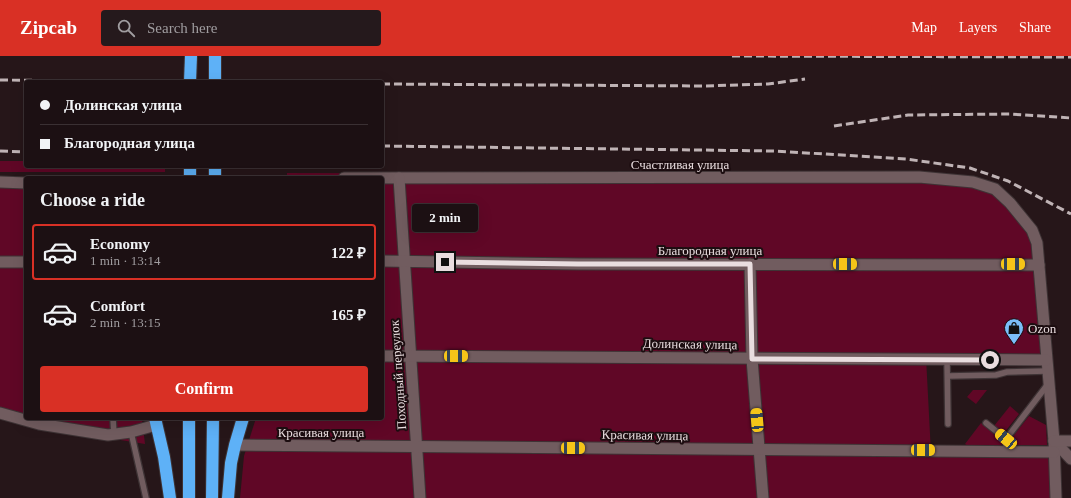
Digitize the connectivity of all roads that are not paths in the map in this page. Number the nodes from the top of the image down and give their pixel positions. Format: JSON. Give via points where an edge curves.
{"nodes":[{"id":1,"x":191,"y":56,"type":"edge"},
{"id":2,"x":215,"y":56,"type":"edge"},
{"id":3,"x":190,"y":80,"type":"edge"},
{"id":4,"x":215,"y":80,"type":"edge"},
{"id":5,"x":384,"y":178,"type":"edge"},
{"id":6,"x":399,"y":178,"type":"junction"},
{"id":7,"x":0,"y":182,"type":"edge"},
{"id":8,"x":24,"y":183,"type":"edge"},
{"id":9,"x":384,"y":261,"type":"edge"},
{"id":10,"x":405,"y":261,"type":"junction"},
{"id":11,"x":0,"y":262,"type":"edge"},
{"id":12,"x":24,"y":262,"type":"edge"},
{"id":13,"x":750,"y":264,"type":"junction"},
{"id":14,"x":1039,"y":264,"type":"junction"},
{"id":15,"x":384,"y":356,"type":"edge"},
{"id":16,"x":410,"y":356,"type":"junction"},
{"id":17,"x":752,"y":359,"type":"junction"},
{"id":18,"x":947,"y":360,"type":"junction"},
{"id":19,"x":1047,"y":366,"type":"junction"},
{"id":20,"x":948,"y":376,"type":"junction"},
{"id":21,"x":1048,"y":384,"type":"junction"},
{"id":22,"x":0,"y":414,"type":"edge"},
{"id":23,"x":113,"y":420,"type":"edge"},
{"id":24,"x":189,"y":420,"type":"edge"},
{"id":25,"x":213,"y":420,"type":"edge"},
{"id":26,"x":242,"y":420,"type":"edge"},
{"id":27,"x":156,"y":422,"type":"edge"},
{"id":28,"x":986,"y":423,"type":"dead end"},
{"id":29,"x":948,"y":424,"type":"dead end"},
{"id":30,"x":131,"y":432,"type":"junction"},
{"id":31,"x":114,"y":435,"type":"junction"},
{"id":32,"x":1006,"y":439,"type":"junction"},
{"id":33,"x":1071,"y":441,"type":"edge"},
{"id":34,"x":235,"y":445,"type":"junction"},
{"id":35,"x":1054,"y":446,"type":"junction"},
{"id":36,"x":418,"y":447,"type":"junction"},
{"id":37,"x":760,"y":450,"type":"junction"},
{"id":38,"x":1006,"y":451,"type":"junction"},
{"id":39,"x":1071,"y":459,"type":"edge"},
{"id":40,"x":146,"y":498,"type":"edge"},
{"id":41,"x":170,"y":498,"type":"edge"},
{"id":42,"x":188,"y":498,"type":"edge"},
{"id":43,"x":212,"y":498,"type":"edge"},
{"id":44,"x":228,"y":498,"type":"edge"},
{"id":45,"x":420,"y":498,"type":"edge"},
{"id":46,"x":763,"y":498,"type":"edge"},
{"id":47,"x":1056,"y":498,"type":"edge"}],
"edges":[{"from":1,"to":3,"type":"highway","bridge":true},
{"from":2,"to":4,"type":"highway"},
{"from":5,"to":6,"type":"street","name":"Счастливая улица"},
{"from":6,"to":10,"type":"street","name":"Походный переулок"},
{"from":6,"to":14,"type":"street","name":"Счастливая улица","via":[[919,177],[973,182],[995,189],[1032,230]]},
{"from":7,"to":8,"type":"street"},
{"from":9,"to":10,"type":"street","name":"Благородная улица"},
{"from":10,"to":13,"type":"street","name":"Благородная улица"},
{"from":10,"to":16,"type":"street","name":"Походный переулок"},
{"from":11,"to":12,"type":"street"},
{"from":13,"to":14,"type":"street","name":"Благородная улица"},
{"from":13,"to":17,"type":"street"},
{"from":14,"to":19,"type":"street","name":"Счастливая улица"},
{"from":15,"to":16,"type":"street","name":"Долинская улица"},
{"from":16,"to":17,"type":"street","name":"Долинская улица"},
{"from":16,"to":36,"type":"street","name":"Походный переулок"},
{"from":17,"to":18,"type":"street","name":"Долинская улица"},
{"from":17,"to":37,"type":"street"},
{"from":18,"to":19,"type":"street","name":"Долинская улица"},
{"from":18,"to":20,"type":"lane"},
{"from":19,"to":20,"type":"lane","via":[[996,375]]},
{"from":19,"to":21,"type":"street","name":"Счастливая улица"},
{"from":20,"to":29,"type":"lane"},
{"from":21,"to":32,"type":"lane"},
{"from":21,"to":35,"type":"street","name":"Счастливая улица"},
{"from":22,"to":31,"type":"street","via":[[39,424]]},
{"from":23,"to":31,"type":"lane"},
{"from":24,"to":42,"type":"highway"},
{"from":25,"to":43,"type":"highway"},
{"from":26,"to":34,"type":"highway"},
{"from":27,"to":30,"type":"street"},
{"from":27,"to":41,"type":"highway"},
{"from":28,"to":32,"type":"lane"},
{"from":30,"to":31,"type":"street"},
{"from":30,"to":40,"type":"lane"},
{"from":32,"to":38,"type":"lane"},
{"from":33,"to":35,"type":"street","name":"Красивая улица"},
{"from":34,"to":36,"type":"street","name":"Красивая улица"},
{"from":34,"to":44,"type":"highway"},
{"from":35,"to":38,"type":"street","name":"Красивая улица"},
{"from":35,"to":39,"type":"street"},
{"from":35,"to":47,"type":"street","name":"Счастливая улица"},
{"from":36,"to":37,"type":"street","name":"Красивая улица"},
{"from":36,"to":45,"type":"street","name":"Походный переулок"},
{"from":37,"to":38,"type":"street","name":"Красивая улица"},
{"from":37,"to":46,"type":"street"}]}
